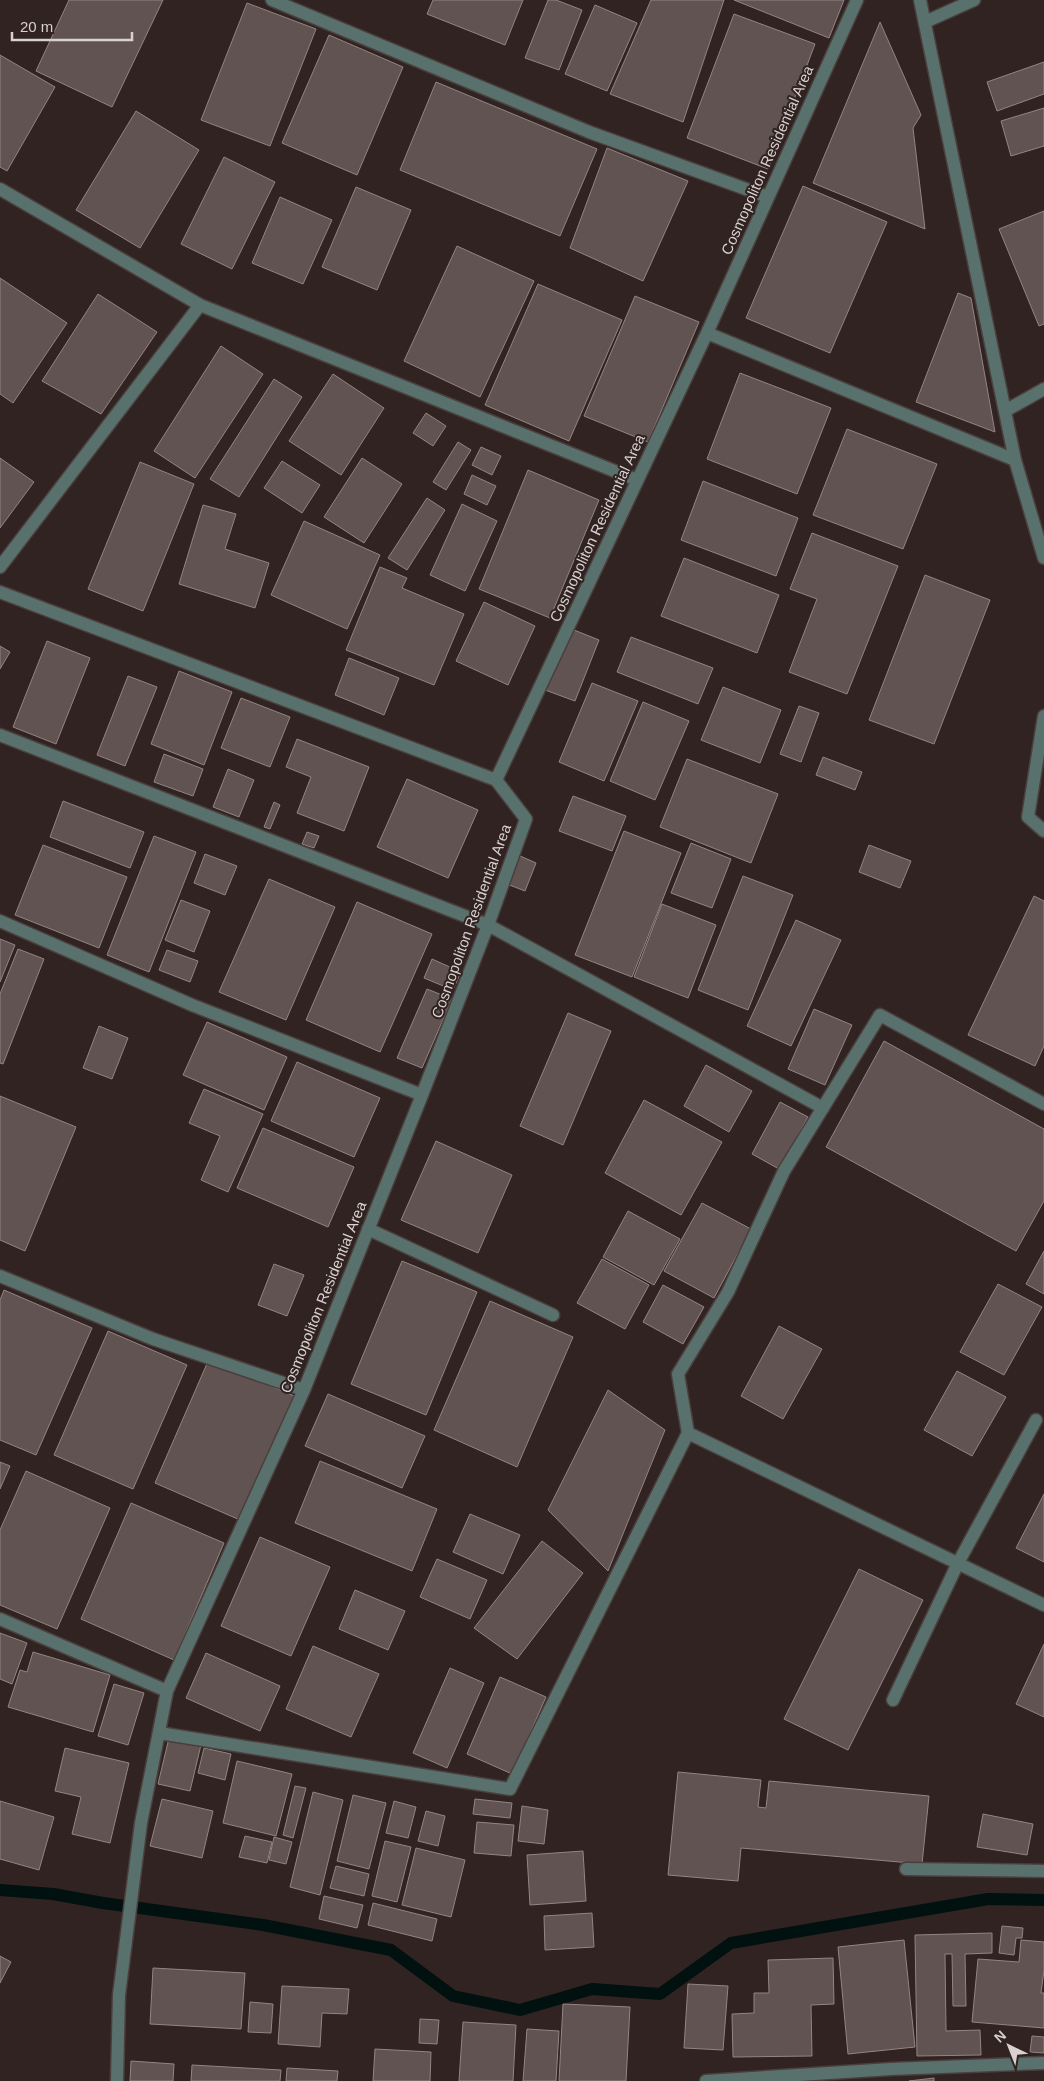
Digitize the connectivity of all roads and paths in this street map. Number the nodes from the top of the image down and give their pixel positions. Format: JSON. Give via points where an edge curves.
{"nodes":[{"id":1,"x":272,"y":0,"type":"edge"},
{"id":2,"x":857,"y":0,"type":"edge"},
{"id":3,"x":920,"y":0,"type":"edge"},
{"id":4,"x":974,"y":0,"type":"edge"},
{"id":5,"x":925,"y":22,"type":"junction"},
{"id":6,"x":0,"y":189,"type":"edge"},
{"id":7,"x":768,"y":197,"type":"junction"},
{"id":8,"x":200,"y":305,"type":"junction"},
{"id":9,"x":707,"y":333,"type":"junction"},
{"id":10,"x":1044,"y":389,"type":"edge"},
{"id":11,"x":1005,"y":410,"type":"junction"},
{"id":12,"x":1015,"y":460,"type":"junction"},
{"id":13,"x":637,"y":480,"type":"junction"},
{"id":14,"x":1044,"y":558,"type":"edge"},
{"id":15,"x":0,"y":567,"type":"edge"},
{"id":16,"x":0,"y":592,"type":"edge"},
{"id":17,"x":1044,"y":716,"type":"edge"},
{"id":18,"x":0,"y":735,"type":"edge"},
{"id":19,"x":496,"y":780,"type":"junction"},
{"id":20,"x":1044,"y":831,"type":"edge"},
{"id":21,"x":0,"y":921,"type":"edge"},
{"id":22,"x":488,"y":925,"type":"junction"},
{"id":23,"x":422,"y":1095,"type":"junction"},
{"id":24,"x":1044,"y":1104,"type":"edge"},
{"id":25,"x":823,"y":1108,"type":"junction"},
{"id":26,"x":368,"y":1230,"type":"junction"},
{"id":27,"x":0,"y":1276,"type":"edge"},
{"id":28,"x":553,"y":1316,"type":"dead end"},
{"id":29,"x":304,"y":1390,"type":"junction"},
{"id":30,"x":1036,"y":1420,"type":"dead end"},
{"id":31,"x":688,"y":1434,"type":"junction"},
{"id":32,"x":958,"y":1563,"type":"junction"},
{"id":33,"x":1044,"y":1604,"type":"edge"},
{"id":34,"x":0,"y":1619,"type":"edge"},
{"id":35,"x":167,"y":1691,"type":"junction"},
{"id":36,"x":893,"y":1700,"type":"dead end"},
{"id":37,"x":159,"y":1733,"type":"junction"},
{"id":38,"x":906,"y":1869,"type":"dead end"},
{"id":39,"x":1044,"y":1870,"type":"edge"},
{"id":40,"x":1044,"y":2063,"type":"edge"},
{"id":41,"x":117,"y":2081,"type":"edge"},
{"id":42,"x":706,"y":2081,"type":"edge"}],
"edges":[{"from":1,"to":7,"type":"street","via":[[589,132]]},
{"from":2,"to":7,"type":"street","name":"Cosmopoliton Residential Area"},
{"from":3,"to":5,"type":"street"},
{"from":4,"to":5,"type":"street"},
{"from":5,"to":11,"type":"street"},
{"from":6,"to":8,"type":"street"},
{"from":7,"to":9,"type":"street","name":"Cosmopoliton Residential Area"},
{"from":8,"to":13,"type":"street"},
{"from":8,"to":15,"type":"street"},
{"from":9,"to":12,"type":"street"},
{"from":9,"to":13,"type":"street","name":"Cosmopoliton Residential Area"},
{"from":10,"to":11,"type":"street"},
{"from":11,"to":12,"type":"street"},
{"from":12,"to":14,"type":"street"},
{"from":13,"to":19,"type":"street","name":"Cosmopoliton Residential Area"},
{"from":16,"to":19,"type":"street"},
{"from":17,"to":20,"type":"street","via":[[1028,818]]},
{"from":18,"to":22,"type":"street"},
{"from":19,"to":22,"type":"street","name":"Cosmopoliton Residential Area","via":[[526,819]]},
{"from":21,"to":23,"type":"street","via":[[192,1005]]},
{"from":22,"to":23,"type":"street","name":"Cosmopoliton Residential Area"},
{"from":22,"to":25,"type":"street"},
{"from":23,"to":26,"type":"street","name":"Cosmopoliton Residential Area"},
{"from":24,"to":25,"type":"street","via":[[880,1014]]},
{"from":25,"to":31,"type":"street","via":[[784,1171],[728,1292],[678,1374]]},
{"from":26,"to":28,"type":"street"},
{"from":26,"to":29,"type":"street","name":"Cosmopoliton Residential Area"},
{"from":27,"to":29,"type":"street","via":[[153,1339]]},
{"from":29,"to":35,"type":"street","name":"Cosmopoliton Residential Area"},
{"from":30,"to":32,"type":"street"},
{"from":31,"to":32,"type":"street"},
{"from":31,"to":37,"type":"street","via":[[510,1789]]},
{"from":32,"to":33,"type":"street"},
{"from":32,"to":36,"type":"street"},
{"from":34,"to":35,"type":"street"},
{"from":35,"to":37,"type":"street","name":"Cosmopoliton Residential Area"},
{"from":37,"to":41,"type":"street","name":"Cosmopoliton Residential Area","via":[[141,1823],[119,1995]]},
{"from":38,"to":39,"type":"street"},
{"from":40,"to":42,"type":"street"}]}
